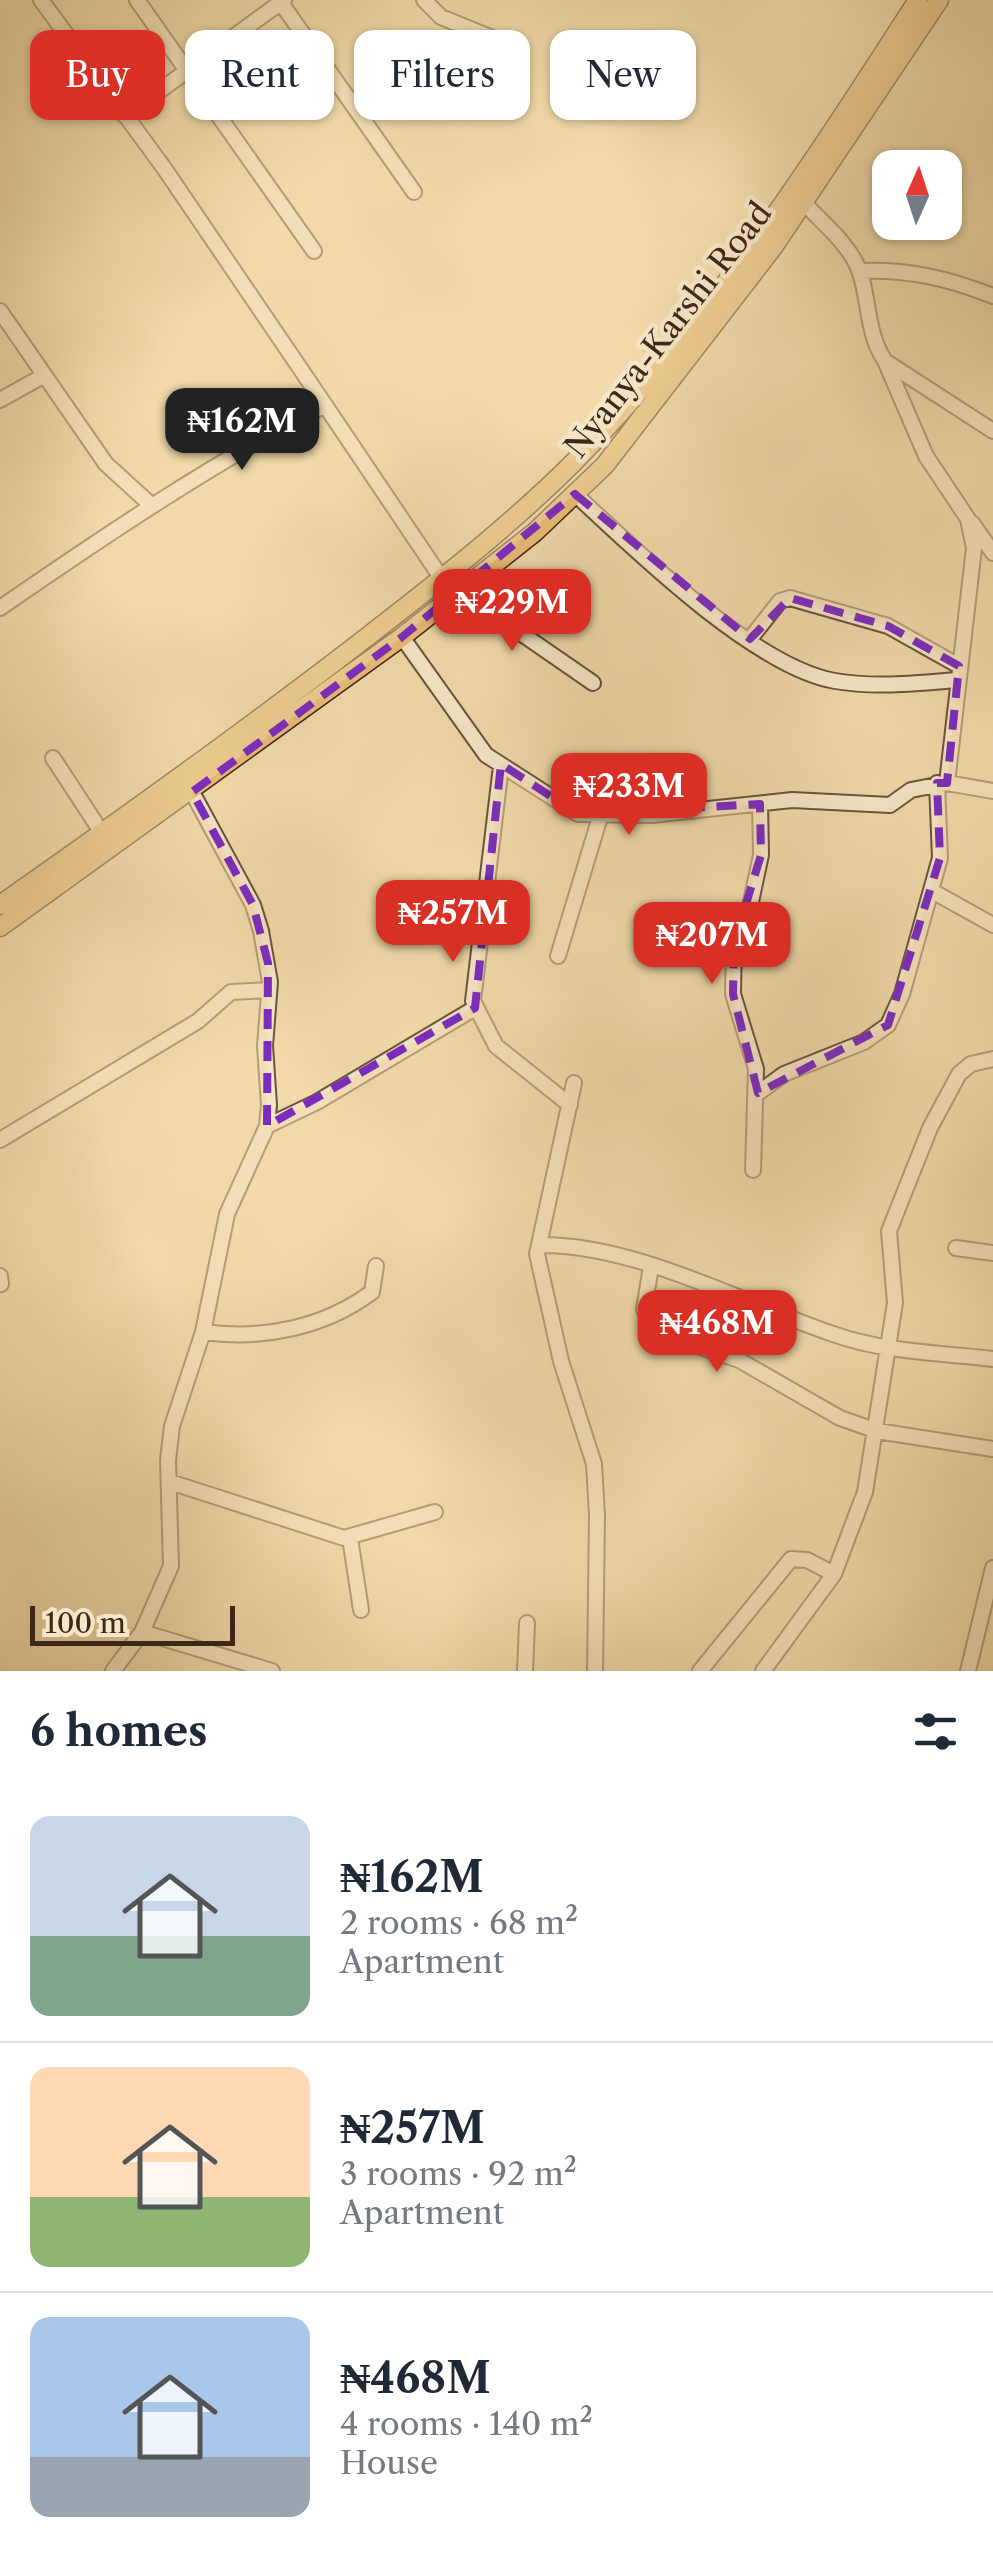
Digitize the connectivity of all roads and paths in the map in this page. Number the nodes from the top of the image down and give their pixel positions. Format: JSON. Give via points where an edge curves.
{"nodes":[{"id":1,"x":41,"y":0,"type":"edge"},
{"id":2,"x":138,"y":0,"type":"edge"},
{"id":3,"x":424,"y":0,"type":"edge"},
{"id":4,"x":917,"y":0,"type":"edge"},
{"id":5,"x":939,"y":0,"type":"edge"},
{"id":6,"x":281,"y":1,"type":"edge"},
{"id":7,"x":63,"y":30,"type":"edge"},
{"id":8,"x":242,"y":30,"type":"edge"},
{"id":9,"x":471,"y":30,"type":"edge"},
{"id":10,"x":185,"y":66,"type":"edge"},
{"id":11,"x":129,"y":120,"type":"edge"},
{"id":12,"x":223,"y":120,"type":"edge"},
{"id":13,"x":414,"y":192,"type":"dead end"},
{"id":14,"x":804,"y":203,"type":"junction"},
{"id":15,"x":314,"y":251,"type":"dead end"},
{"id":16,"x":859,"y":271,"type":"junction"},
{"id":17,"x":993,"y":296,"type":"edge"},
{"id":18,"x":0,"y":311,"type":"edge"},
{"id":19,"x":884,"y":361,"type":"junction"},
{"id":20,"x":43,"y":376,"type":"junction"},
{"id":21,"x":0,"y":400,"type":"edge"},
{"id":22,"x":326,"y":405,"type":"junction"},
{"id":23,"x":993,"y":431,"type":"edge"},
{"id":24,"x":575,"y":494,"type":"junction"},
{"id":25,"x":150,"y":504,"type":"junction"},
{"id":26,"x":968,"y":518,"type":"junction"},
{"id":27,"x":993,"y":553,"type":"edge"},
{"id":28,"x":442,"y":579,"type":"junction"},
{"id":29,"x":466,"y":584,"type":"junction"},
{"id":30,"x":0,"y":608,"type":"edge"},
{"id":31,"x":402,"y":638,"type":"junction"},
{"id":32,"x":750,"y":639,"type":"junction"},
{"id":33,"x":958,"y":673,"type":"junction"},
{"id":34,"x":593,"y":683,"type":"dead end"},
{"id":35,"x":260,"y":731,"type":"junction"},
{"id":36,"x":52,"y":758,"type":"dead end"},
{"id":37,"x":501,"y":766,"type":"junction"},
{"id":38,"x":942,"y":783,"type":"junction"},
{"id":39,"x":993,"y":791,"type":"edge"},
{"id":40,"x":192,"y":792,"type":"junction"},
{"id":41,"x":760,"y":804,"type":"junction"},
{"id":42,"x":600,"y":817,"type":"junction"},
{"id":43,"x":102,"y":834,"type":"junction"},
{"id":44,"x":932,"y":892,"type":"junction"},
{"id":45,"x":0,"y":905,"type":"edge"},
{"id":46,"x":993,"y":925,"type":"edge"},
{"id":47,"x":0,"y":927,"type":"edge"},
{"id":48,"x":558,"y":956,"type":"dead end"},
{"id":49,"x":269,"y":990,"type":"junction"},
{"id":50,"x":475,"y":1008,"type":"junction"},
{"id":51,"x":993,"y":1059,"type":"edge"},
{"id":52,"x":574,"y":1082,"type":"dead end"},
{"id":53,"x":758,"y":1093,"type":"junction"},
{"id":54,"x":570,"y":1106,"type":"junction"},
{"id":55,"x":266,"y":1126,"type":"junction"},
{"id":56,"x":0,"y":1140,"type":"edge"},
{"id":57,"x":753,"y":1170,"type":"dead end"},
{"id":58,"x":538,"y":1245,"type":"junction"},
{"id":59,"x":956,"y":1248,"type":"dead end"},
{"id":60,"x":993,"y":1253,"type":"edge"},
{"id":61,"x":376,"y":1266,"type":"dead end"},
{"id":62,"x":651,"y":1267,"type":"junction"},
{"id":63,"x":0,"y":1276,"type":"edge"},
{"id":64,"x":0,"y":1284,"type":"edge"},
{"id":65,"x":203,"y":1332,"type":"junction"},
{"id":66,"x":890,"y":1348,"type":"junction"},
{"id":67,"x":993,"y":1360,"type":"edge"},
{"id":68,"x":877,"y":1431,"type":"junction"},
{"id":69,"x":993,"y":1449,"type":"edge"},
{"id":70,"x":170,"y":1482,"type":"junction"},
{"id":71,"x":436,"y":1512,"type":"dead end"},
{"id":72,"x":350,"y":1538,"type":"junction"},
{"id":73,"x":993,"y":1568,"type":"edge"},
{"id":74,"x":834,"y":1574,"type":"junction"},
{"id":75,"x":361,"y":1610,"type":"dead end"},
{"id":76,"x":527,"y":1624,"type":"dead end"},
{"id":77,"x":142,"y":1632,"type":"junction"},
{"id":78,"x":113,"y":1671,"type":"edge"},
{"id":79,"x":272,"y":1671,"type":"edge"},
{"id":80,"x":525,"y":1671,"type":"edge"},
{"id":81,"x":594,"y":1671,"type":"edge"},
{"id":82,"x":700,"y":1671,"type":"edge"},
{"id":83,"x":763,"y":1671,"type":"edge"},
{"id":84,"x":968,"y":1671,"type":"edge"}],
"edges":[{"from":1,"to":7,"type":"street"},
{"from":2,"to":10,"type":"street"},
{"from":3,"to":9,"type":"street","via":[[440,17]]},
{"from":4,"to":28,"type":"main road","name":"Nyanya-Karshi Road","via":[[712,304],[576,459]]},
{"from":5,"to":14,"type":"main road","name":"Nyanya-Karshi Road"},
{"from":6,"to":8,"type":"street"},
{"from":6,"to":13,"type":"street"},
{"from":11,"to":22,"type":"street"},
{"from":12,"to":15,"type":"street"},
{"from":14,"to":16,"type":"street"},
{"from":14,"to":24,"type":"main road","name":"Nyanya-Karshi Road","via":[[682,370]]},
{"from":16,"to":17,"type":"street","via":[[945,277]]},
{"from":16,"to":19,"type":"street"},
{"from":18,"to":20,"type":"street"},
{"from":19,"to":23,"type":"street"},
{"from":19,"to":26,"type":"street","via":[[926,456]]},
{"from":20,"to":21,"type":"street"},
{"from":20,"to":25,"type":"street","via":[[106,464]]},
{"from":22,"to":25,"type":"street"},
{"from":22,"to":28,"type":"street"},
{"from":24,"to":29,"type":"main road","name":"Nyanya-Karshi Road"},
{"from":24,"to":32,"type":"street"},
{"from":25,"to":30,"type":"street"},
{"from":26,"to":27,"type":"street"},
{"from":26,"to":33,"type":"street","via":[[974,548]]},
{"from":28,"to":35,"type":"main road","name":"Nyanya-Karshi Road"},
{"from":29,"to":31,"type":"main road","name":"Nyanya-Karshi Road"},
{"from":29,"to":34,"type":"street","via":[[499,618]]},
{"from":31,"to":35,"type":"main road","name":"Nyanya-Karshi Road"},
{"from":31,"to":37,"type":"street","via":[[486,755]]},
{"from":32,"to":33,"type":"street","via":[[832,680],[878,686]]},
{"from":32,"to":33,"type":"street","via":[[780,601],[790,598],[888,626]]},
{"from":33,"to":38,"type":"street"},
{"from":35,"to":40,"type":"main road","name":"Nyanya-Karshi Road"},
{"from":35,"to":43,"type":"main road","name":"Nyanya-Karshi Road"},
{"from":36,"to":43,"type":"street"},
{"from":37,"to":42,"type":"street","via":[[566,808]]},
{"from":37,"to":50,"type":"street"},
{"from":38,"to":39,"type":"street"},
{"from":38,"to":41,"type":"street","via":[[911,790],[890,804]]},
{"from":38,"to":44,"type":"street"},
{"from":40,"to":47,"type":"main road","name":"Nyanya-Karshi Road"},
{"from":40,"to":49,"type":"street","via":[[253,905]]},
{"from":41,"to":42,"type":"street"},
{"from":41,"to":53,"type":"street","via":[[761,855],[734,943],[733,994]]},
{"from":42,"to":48,"type":"street"},
{"from":43,"to":45,"type":"main road","name":"Nyanya-Karshi Road"},
{"from":44,"to":46,"type":"street"},
{"from":44,"to":53,"type":"street","via":[[888,1024]]},
{"from":49,"to":55,"type":"street"},
{"from":49,"to":56,"type":"street","via":[[232,992],[198,1022]]},
{"from":50,"to":54,"type":"street","via":[[496,1046]]},
{"from":50,"to":55,"type":"street"},
{"from":51,"to":66,"type":"street","via":[[959,1074],[889,1231],[895,1283]]},
{"from":52,"to":54,"type":"street"},
{"from":53,"to":57,"type":"street"},
{"from":54,"to":58,"type":"street"},
{"from":55,"to":65,"type":"street","via":[[227,1214]]},
{"from":58,"to":62,"type":"street"},
{"from":58,"to":81,"type":"street","via":[[561,1361],[594,1464]]},
{"from":59,"to":60,"type":"street"},
{"from":61,"to":65,"type":"street","via":[[372,1292],[325,1318],[253,1337]]},
{"from":62,"to":66,"type":"street","via":[[836,1336]]},
{"from":62,"to":68,"type":"street","via":[[644,1309],[654,1331],[739,1360],[820,1408]]},
{"from":63,"to":64,"type":"street"},
{"from":65,"to":70,"type":"street","via":[[172,1426]]},
{"from":66,"to":67,"type":"street"},
{"from":66,"to":68,"type":"street"},
{"from":68,"to":69,"type":"street"},
{"from":68,"to":74,"type":"street","via":[[865,1492]]},
{"from":70,"to":72,"type":"street"},
{"from":70,"to":77,"type":"street","via":[[170,1566]]},
{"from":71,"to":72,"type":"street"},
{"from":72,"to":75,"type":"street"},
{"from":73,"to":84,"type":"street"},
{"from":74,"to":82,"type":"street","via":[[791,1559]]},
{"from":74,"to":83,"type":"street"},
{"from":76,"to":80,"type":"street"},
{"from":77,"to":78,"type":"street"},
{"from":77,"to":79,"type":"street"}]}
